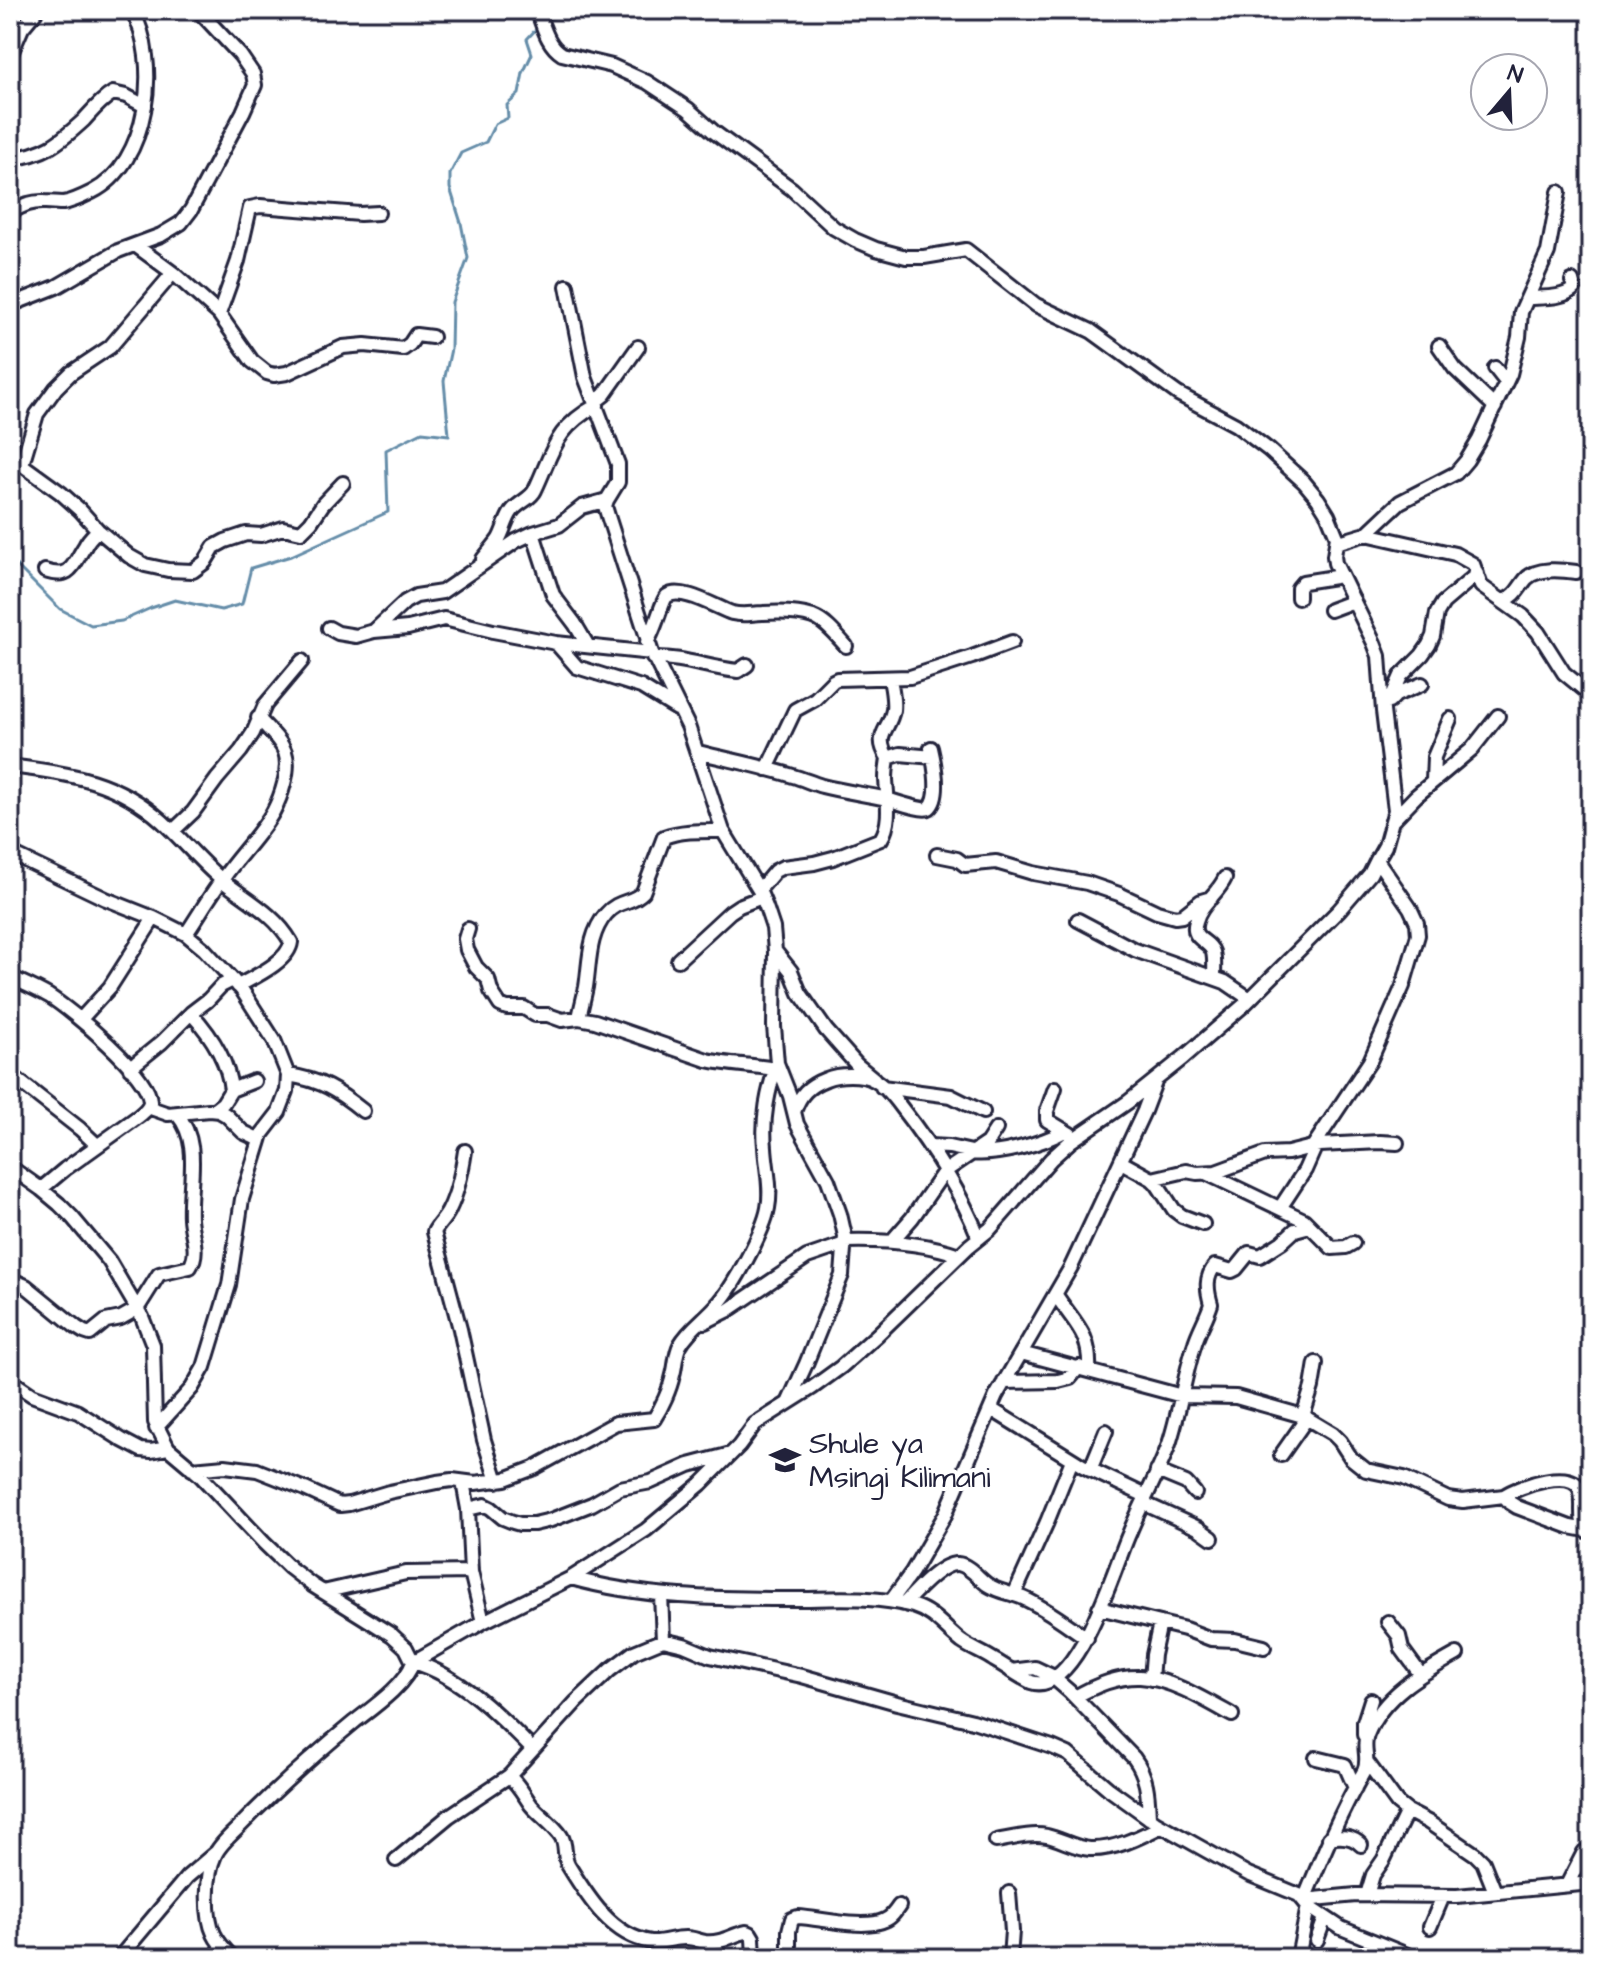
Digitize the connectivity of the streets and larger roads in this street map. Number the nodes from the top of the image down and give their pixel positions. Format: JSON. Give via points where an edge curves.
{"nodes":[{"id":1,"x":37,"y":10,"type":"edge"},
{"id":2,"x":132,"y":10,"type":"edge"},
{"id":3,"x":198,"y":10,"type":"edge"},
{"id":4,"x":537,"y":10,"type":"edge"},
{"id":5,"x":10,"y":56,"type":"edge"},
{"id":6,"x":145,"y":106,"type":"junction"},
{"id":7,"x":10,"y":159,"type":"edge"},
{"id":8,"x":1559,"y":192,"type":"dead end"},
{"id":9,"x":10,"y":212,"type":"edge"},
{"id":10,"x":378,"y":213,"type":"dead end"},
{"id":11,"x":135,"y":245,"type":"junction"},
{"id":12,"x":173,"y":273,"type":"junction"},
{"id":13,"x":1572,"y":281,"type":"dead end"},
{"id":14,"x":567,"y":286,"type":"dead end"},
{"id":15,"x":1528,"y":298,"type":"junction"},
{"id":16,"x":10,"y":305,"type":"edge"},
{"id":17,"x":219,"y":314,"type":"junction"},
{"id":18,"x":432,"y":337,"type":"dead end"},
{"id":19,"x":1439,"y":346,"type":"dead end"},
{"id":20,"x":638,"y":347,"type":"dead end"},
{"id":21,"x":1495,"y":368,"type":"dead end"},
{"id":22,"x":1506,"y":382,"type":"junction"},
{"id":23,"x":596,"y":404,"type":"junction"},
{"id":24,"x":1495,"y":407,"type":"junction"},
{"id":25,"x":10,"y":456,"type":"edge"},
{"id":26,"x":22,"y":464,"type":"junction"},
{"id":27,"x":343,"y":483,"type":"dead end"},
{"id":28,"x":607,"y":500,"type":"junction"},
{"id":29,"x":98,"y":530,"type":"junction"},
{"id":30,"x":533,"y":533,"type":"junction"},
{"id":31,"x":1366,"y":534,"type":"junction"},
{"id":32,"x":1336,"y":543,"type":"junction"},
{"id":33,"x":478,"y":568,"type":"junction"},
{"id":34,"x":45,"y":571,"type":"dead end"},
{"id":35,"x":1576,"y":572,"type":"dead end"},
{"id":36,"x":1477,"y":574,"type":"junction"},
{"id":37,"x":1341,"y":576,"type":"junction"},
{"id":38,"x":1298,"y":598,"type":"dead end"},
{"id":39,"x":1354,"y":601,"type":"junction"},
{"id":40,"x":1504,"y":601,"type":"junction"},
{"id":41,"x":1330,"y":610,"type":"dead end"},
{"id":42,"x":329,"y":628,"type":"dead end"},
{"id":43,"x":374,"y":631,"type":"junction"},
{"id":44,"x":1012,"y":642,"type":"dead end"},
{"id":45,"x":556,"y":643,"type":"junction"},
{"id":46,"x":588,"y":646,"type":"junction"},
{"id":47,"x":846,"y":646,"type":"dead end"},
{"id":48,"x":651,"y":651,"type":"junction"},
{"id":49,"x":302,"y":661,"type":"dead end"},
{"id":50,"x":747,"y":665,"type":"dead end"},
{"id":51,"x":889,"y":678,"type":"junction"},
{"id":52,"x":1422,"y":684,"type":"dead end"},
{"id":53,"x":1591,"y":695,"type":"edge"},
{"id":54,"x":1386,"y":706,"type":"junction"},
{"id":55,"x":680,"y":711,"type":"junction"},
{"id":56,"x":1498,"y":716,"type":"dead end"},
{"id":57,"x":258,"y":718,"type":"junction"},
{"id":58,"x":1450,"y":719,"type":"dead end"},
{"id":59,"x":698,"y":752,"type":"junction"},
{"id":60,"x":888,"y":758,"type":"junction"},
{"id":61,"x":10,"y":766,"type":"edge"},
{"id":62,"x":767,"y":769,"type":"junction"},
{"id":63,"x":1433,"y":781,"type":"junction"},
{"id":64,"x":888,"y":799,"type":"junction"},
{"id":65,"x":1393,"y":820,"type":"junction"},
{"id":66,"x":173,"y":831,"type":"junction"},
{"id":67,"x":723,"y":831,"type":"junction"},
{"id":68,"x":10,"y":853,"type":"edge"},
{"id":69,"x":937,"y":855,"type":"dead end"},
{"id":70,"x":1377,"y":860,"type":"junction"},
{"id":71,"x":1225,"y":878,"type":"dead end"},
{"id":72,"x":222,"y":879,"type":"junction"},
{"id":73,"x":760,"y":893,"type":"junction"},
{"id":74,"x":1211,"y":898,"type":"junction"},
{"id":75,"x":154,"y":918,"type":"junction"},
{"id":76,"x":1078,"y":920,"type":"dead end"},
{"id":77,"x":468,"y":929,"type":"dead end"},
{"id":78,"x":186,"y":934,"type":"junction"},
{"id":79,"x":775,"y":951,"type":"junction"},
{"id":80,"x":678,"y":960,"type":"dead end"},
{"id":81,"x":10,"y":977,"type":"edge"},
{"id":82,"x":1214,"y":978,"type":"junction"},
{"id":83,"x":236,"y":983,"type":"junction"},
{"id":84,"x":1250,"y":999,"type":"junction"},
{"id":85,"x":191,"y":1013,"type":"junction"},
{"id":86,"x":579,"y":1018,"type":"junction"},
{"id":87,"x":81,"y":1019,"type":"junction"},
{"id":88,"x":776,"y":1066,"type":"junction"},
{"id":89,"x":130,"y":1068,"type":"junction"},
{"id":90,"x":10,"y":1074,"type":"edge"},
{"id":91,"x":288,"y":1075,"type":"junction"},
{"id":92,"x":1156,"y":1079,"type":"junction"},
{"id":93,"x":254,"y":1081,"type":"dead end"},
{"id":94,"x":878,"y":1083,"type":"junction"},
{"id":95,"x":1055,"y":1088,"type":"dead end"},
{"id":96,"x":231,"y":1090,"type":"junction"},
{"id":97,"x":148,"y":1107,"type":"junction"},
{"id":98,"x":214,"y":1110,"type":"junction"},
{"id":99,"x":363,"y":1111,"type":"dead end"},
{"id":100,"x":794,"y":1112,"type":"junction"},
{"id":101,"x":983,"y":1112,"type":"dead end"},
{"id":102,"x":177,"y":1114,"type":"junction"},
{"id":103,"x":996,"y":1129,"type":"dead end"},
{"id":104,"x":1071,"y":1134,"type":"junction"},
{"id":105,"x":260,"y":1140,"type":"junction"},
{"id":106,"x":1397,"y":1143,"type":"dead end"},
{"id":107,"x":97,"y":1145,"type":"junction"},
{"id":108,"x":1315,"y":1145,"type":"junction"},
{"id":109,"x":930,"y":1146,"type":"junction"},
{"id":110,"x":465,"y":1151,"type":"dead end"},
{"id":111,"x":971,"y":1153,"type":"junction"},
{"id":112,"x":1121,"y":1162,"type":"junction"},
{"id":113,"x":10,"y":1167,"type":"edge"},
{"id":114,"x":946,"y":1170,"type":"junction"},
{"id":115,"x":1206,"y":1173,"type":"junction"},
{"id":116,"x":1152,"y":1179,"type":"junction"},
{"id":117,"x":41,"y":1189,"type":"junction"},
{"id":118,"x":1280,"y":1208,"type":"junction"},
{"id":119,"x":1203,"y":1224,"type":"dead end"},
{"id":120,"x":1310,"y":1226,"type":"junction"},
{"id":121,"x":979,"y":1238,"type":"junction"},
{"id":122,"x":845,"y":1242,"type":"junction"},
{"id":123,"x":891,"y":1242,"type":"junction"},
{"id":124,"x":1353,"y":1243,"type":"dead end"},
{"id":125,"x":959,"y":1255,"type":"junction"},
{"id":126,"x":10,"y":1279,"type":"edge"},
{"id":127,"x":1056,"y":1295,"type":"junction"},
{"id":128,"x":137,"y":1309,"type":"junction"},
{"id":129,"x":692,"y":1329,"type":"junction"},
{"id":130,"x":1021,"y":1353,"type":"junction"},
{"id":131,"x":1316,"y":1363,"type":"dead end"},
{"id":132,"x":1084,"y":1369,"type":"junction"},
{"id":133,"x":10,"y":1380,"type":"edge"},
{"id":134,"x":1004,"y":1382,"type":"junction"},
{"id":135,"x":1182,"y":1396,"type":"junction"},
{"id":136,"x":789,"y":1401,"type":"junction"},
{"id":137,"x":991,"y":1409,"type":"junction"},
{"id":138,"x":1305,"y":1417,"type":"junction"},
{"id":139,"x":156,"y":1428,"type":"junction"},
{"id":140,"x":1106,"y":1431,"type":"dead end"},
{"id":141,"x":168,"y":1448,"type":"junction"},
{"id":142,"x":731,"y":1454,"type":"junction"},
{"id":143,"x":1281,"y":1455,"type":"dead end"},
{"id":144,"x":1072,"y":1460,"type":"junction"},
{"id":145,"x":192,"y":1469,"type":"junction"},
{"id":146,"x":1090,"y":1470,"type":"junction"},
{"id":147,"x":1157,"y":1471,"type":"junction"},
{"id":148,"x":497,"y":1481,"type":"junction"},
{"id":149,"x":463,"y":1482,"type":"junction"},
{"id":150,"x":1195,"y":1493,"type":"dead end"},
{"id":151,"x":1504,"y":1496,"type":"junction"},
{"id":152,"x":1144,"y":1500,"type":"junction"},
{"id":153,"x":468,"y":1509,"type":"junction"},
{"id":154,"x":1589,"y":1531,"type":"edge"},
{"id":155,"x":1212,"y":1538,"type":"dead end"},
{"id":156,"x":471,"y":1572,"type":"junction"},
{"id":157,"x":571,"y":1578,"type":"junction"},
{"id":158,"x":323,"y":1592,"type":"junction"},
{"id":159,"x":661,"y":1595,"type":"junction"},
{"id":160,"x":1014,"y":1595,"type":"junction"},
{"id":161,"x":891,"y":1601,"type":"junction"},
{"id":162,"x":904,"y":1604,"type":"junction"},
{"id":163,"x":1099,"y":1608,"type":"junction"},
{"id":164,"x":483,"y":1622,"type":"junction"},
{"id":165,"x":1388,"y":1622,"type":"dead end"},
{"id":166,"x":1160,"y":1623,"type":"junction"},
{"id":167,"x":1087,"y":1638,"type":"junction"},
{"id":168,"x":663,"y":1640,"type":"junction"},
{"id":169,"x":1264,"y":1647,"type":"dead end"},
{"id":170,"x":1457,"y":1654,"type":"dead end"},
{"id":171,"x":413,"y":1662,"type":"junction"},
{"id":172,"x":1421,"y":1675,"type":"junction"},
{"id":173,"x":1056,"y":1678,"type":"junction"},
{"id":174,"x":1151,"y":1679,"type":"junction"},
{"id":175,"x":1075,"y":1697,"type":"junction"},
{"id":176,"x":1371,"y":1700,"type":"dead end"},
{"id":177,"x":1232,"y":1715,"type":"dead end"},
{"id":178,"x":1364,"y":1740,"type":"junction"},
{"id":179,"x":532,"y":1749,"type":"junction"},
{"id":180,"x":1316,"y":1758,"type":"dead end"},
{"id":181,"x":1367,"y":1762,"type":"junction"},
{"id":182,"x":509,"y":1776,"type":"junction"},
{"id":183,"x":1355,"y":1788,"type":"junction"},
{"id":184,"x":1407,"y":1811,"type":"junction"},
{"id":185,"x":1149,"y":1818,"type":"junction"},
{"id":186,"x":1162,"y":1826,"type":"junction"},
{"id":187,"x":1329,"y":1838,"type":"junction"},
{"id":188,"x":996,"y":1841,"type":"dead end"},
{"id":189,"x":1361,"y":1845,"type":"dead end"},
{"id":190,"x":215,"y":1853,"type":"junction"},
{"id":191,"x":396,"y":1860,"type":"dead end"},
{"id":192,"x":1590,"y":1884,"type":"edge"},
{"id":193,"x":1567,"y":1885,"type":"junction"},
{"id":194,"x":1495,"y":1892,"type":"junction"},
{"id":195,"x":1009,"y":1893,"type":"dead end"},
{"id":196,"x":1367,"y":1895,"type":"junction"},
{"id":197,"x":1443,"y":1896,"type":"junction"},
{"id":198,"x":1306,"y":1903,"type":"junction"},
{"id":199,"x":899,"y":1906,"type":"dead end"},
{"id":200,"x":1325,"y":1918,"type":"junction"},
{"id":201,"x":1430,"y":1927,"type":"dead end"},
{"id":202,"x":1317,"y":1940,"type":"dead end"},
{"id":203,"x":1380,"y":1943,"type":"junction"},
{"id":204,"x":119,"y":1958,"type":"edge"},
{"id":205,"x":233,"y":1958,"type":"edge"},
{"id":206,"x":754,"y":1958,"type":"edge"},
{"id":207,"x":789,"y":1958,"type":"edge"},
{"id":208,"x":1010,"y":1958,"type":"edge"},
{"id":209,"x":1298,"y":1958,"type":"edge"},
{"id":210,"x":1376,"y":1958,"type":"edge"},
{"id":211,"x":1415,"y":1958,"type":"edge"}],
"edges":[{"from":1,"to":5,"type":"street"},
{"from":2,"to":6,"type":"street","via":[[147,73]]},
{"from":3,"to":11,"type":"street","via":[[240,55],[255,85],[186,218]]},
{"from":4,"to":32,"type":"street","via":[[555,50],[647,82],[792,189],[834,228],[906,257],[966,250],[1036,305],[1091,331],[1178,394],[1236,425],[1318,499],[1335,529]]},
{"from":6,"to":7,"type":"street","via":[[113,93],[46,151]]},
{"from":6,"to":9,"type":"street","via":[[132,151],[107,182],[65,203],[33,202]]},
{"from":8,"to":15,"type":"street","via":[[1548,252]]},
{"from":10,"to":17,"type":"street","via":[[250,208]]},
{"from":11,"to":12,"type":"street"},
{"from":11,"to":16,"type":"street"},
{"from":12,"to":17,"type":"street"},
{"from":12,"to":26,"type":"street","via":[[110,347],[56,388],[37,414]]},
{"from":13,"to":15,"type":"street","via":[[1568,294]]},
{"from":14,"to":23,"type":"street","via":[[579,353]]},
{"from":15,"to":22,"type":"street"},
{"from":17,"to":18,"type":"street","via":[[252,361],[274,375],[343,347],[403,349],[416,335]]},
{"from":19,"to":24,"type":"street"},
{"from":20,"to":23,"type":"street"},
{"from":21,"to":22,"type":"street"},
{"from":22,"to":24,"type":"street"},
{"from":23,"to":28,"type":"street","via":[[619,470]]},
{"from":23,"to":33,"type":"street","via":[[569,424],[534,494],[510,513]]},
{"from":24,"to":31,"type":"street","via":[[1456,473],[1400,502]]},
{"from":25,"to":26,"type":"street"},
{"from":26,"to":29,"type":"street"},
{"from":27,"to":29,"type":"street","via":[[301,532],[283,528],[225,541],[193,571],[138,562]]},
{"from":28,"to":30,"type":"street"},
{"from":28,"to":48,"type":"street"},
{"from":29,"to":34,"type":"street","via":[[75,566],[63,574]]},
{"from":30,"to":33,"type":"street"},
{"from":30,"to":46,"type":"street","via":[[553,595]]},
{"from":31,"to":32,"type":"street"},
{"from":31,"to":36,"type":"street","via":[[1455,554],[1473,564]]},
{"from":32,"to":37,"type":"street"},
{"from":33,"to":43,"type":"street","via":[[442,592],[405,602]]},
{"from":35,"to":40,"type":"street","via":[[1532,574]]},
{"from":36,"to":40,"type":"street","via":[[1481,586]]},
{"from":36,"to":54,"type":"street","via":[[1443,603],[1429,645],[1401,676]]},
{"from":37,"to":38,"type":"street","via":[[1303,582]]},
{"from":37,"to":39,"type":"street"},
{"from":39,"to":41,"type":"street"},
{"from":39,"to":54,"type":"street","via":[[1379,656]]},
{"from":40,"to":53,"type":"street","via":[[1538,632],[1564,673]]},
{"from":42,"to":43,"type":"street","via":[[356,636]]},
{"from":43,"to":45,"type":"street","via":[[444,619]]},
{"from":44,"to":51,"type":"street","via":[[910,677]]},
{"from":45,"to":46,"type":"street"},
{"from":45,"to":55,"type":"street","via":[[577,667],[641,687]]},
{"from":46,"to":48,"type":"street"},
{"from":47,"to":48,"type":"street","via":[[811,616],[743,615],[677,594],[664,599]]},
{"from":48,"to":50,"type":"street","via":[[738,671]]},
{"from":48,"to":55,"type":"street"},
{"from":49,"to":57,"type":"street"},
{"from":51,"to":60,"type":"street","via":[[893,711],[881,736]]},
{"from":51,"to":62,"type":"street","via":[[833,681],[795,710]]},
{"from":52,"to":54,"type":"street","via":[[1396,695]]},
{"from":54,"to":65,"type":"street"},
{"from":55,"to":59,"type":"street"},
{"from":56,"to":63,"type":"street","via":[[1472,749]]},
{"from":57,"to":66,"type":"street","via":[[241,751]]},
{"from":57,"to":72,"type":"street","via":[[285,753],[285,778],[273,813]]},
{"from":58,"to":63,"type":"street","via":[[1434,757]]},
{"from":59,"to":62,"type":"street"},
{"from":59,"to":67,"type":"street"},
{"from":60,"to":64,"type":"street"},
{"from":60,"to":64,"type":"street","via":[[932,752],[936,772],[925,810]]},
{"from":61,"to":66,"type":"street","via":[[100,783]]},
{"from":62,"to":64,"type":"street"},
{"from":63,"to":65,"type":"street"},
{"from":64,"to":73,"type":"street","via":[[881,839],[833,858],[783,867],[766,880]]},
{"from":65,"to":70,"type":"street"},
{"from":66,"to":72,"type":"street"},
{"from":67,"to":73,"type":"street"},
{"from":67,"to":86,"type":"street","via":[[664,837],[643,892],[614,906],[594,931]]},
{"from":68,"to":75,"type":"street"},
{"from":69,"to":74,"type":"street","via":[[965,865],[996,862],[1087,883],[1166,915],[1182,916]]},
{"from":70,"to":84,"type":"street","via":[[1339,910]]},
{"from":70,"to":108,"type":"street","via":[[1410,908],[1418,935],[1403,986],[1370,1061]]},
{"from":71,"to":74,"type":"street"},
{"from":72,"to":78,"type":"street"},
{"from":72,"to":83,"type":"street","via":[[278,923],[291,942],[280,959]]},
{"from":73,"to":79,"type":"street"},
{"from":73,"to":80,"type":"street","via":[[730,912]]},
{"from":74,"to":82,"type":"street","via":[[1194,929],[1213,952]]},
{"from":75,"to":78,"type":"street"},
{"from":75,"to":87,"type":"street","via":[[110,987]]},
{"from":76,"to":82,"type":"street","via":[[1135,950]]},
{"from":77,"to":86,"type":"street","via":[[467,950],[500,1005],[557,1020]]},
{"from":78,"to":83,"type":"street"},
{"from":79,"to":88,"type":"street"},
{"from":79,"to":94,"type":"street","via":[[818,1020]]},
{"from":81,"to":87,"type":"street"},
{"from":82,"to":84,"type":"street"},
{"from":83,"to":85,"type":"street","via":[[221,986]]},
{"from":83,"to":91,"type":"street","via":[[274,1040]]},
{"from":84,"to":92,"type":"street"},
{"from":85,"to":89,"type":"street"},
{"from":85,"to":96,"type":"street","via":[[218,1049]]},
{"from":86,"to":88,"type":"street","via":[[707,1060]]},
{"from":87,"to":89,"type":"street"},
{"from":88,"to":100,"type":"street"},
{"from":88,"to":129,"type":"street","via":[[765,1115],[768,1209],[730,1288]]},
{"from":89,"to":97,"type":"street","via":[[148,1093]]},
{"from":90,"to":107,"type":"street"},
{"from":91,"to":99,"type":"street","via":[[328,1085]]},
{"from":91,"to":105,"type":"street","via":[[280,1108]]},
{"from":92,"to":104,"type":"street","via":[[1128,1102]]},
{"from":92,"to":112,"type":"street"},
{"from":93,"to":96,"type":"street"},
{"from":94,"to":100,"type":"street","via":[[834,1076],[806,1089]]},
{"from":94,"to":101,"type":"street","via":[[951,1096]]},
{"from":94,"to":109,"type":"street"},
{"from":95,"to":104,"type":"street","via":[[1047,1119]]},
{"from":96,"to":98,"type":"street"},
{"from":97,"to":102,"type":"street"},
{"from":97,"to":107,"type":"street"},
{"from":98,"to":102,"type":"street"},
{"from":98,"to":105,"type":"street"},
{"from":100,"to":122,"type":"street","via":[[828,1180]]},
{"from":102,"to":128,"type":"street","via":[[188,1130],[193,1158],[194,1259],[190,1267],[159,1274]]},
{"from":103,"to":111,"type":"street"},
{"from":104,"to":111,"type":"street","via":[[1003,1152]]},
{"from":104,"to":121,"type":"street"},
{"from":105,"to":139,"type":"street","via":[[240,1205],[229,1285],[204,1367]]},
{"from":106,"to":108,"type":"street"},
{"from":107,"to":117,"type":"street"},
{"from":108,"to":115,"type":"street"},
{"from":108,"to":118,"type":"street"},
{"from":109,"to":111,"type":"street"},
{"from":109,"to":114,"type":"street"},
{"from":110,"to":148,"type":"street","via":[[452,1205],[434,1232]]},
{"from":111,"to":114,"type":"street"},
{"from":112,"to":116,"type":"street"},
{"from":112,"to":127,"type":"street"},
{"from":113,"to":117,"type":"street"},
{"from":114,"to":121,"type":"street"},
{"from":114,"to":123,"type":"street"},
{"from":115,"to":116,"type":"street","via":[[1186,1171]]},
{"from":115,"to":118,"type":"street"},
{"from":116,"to":119,"type":"street","via":[[1174,1210]]},
{"from":117,"to":128,"type":"street","via":[[109,1261]]},
{"from":118,"to":120,"type":"street"},
{"from":120,"to":124,"type":"street","via":[[1332,1248]]},
{"from":120,"to":135,"type":"street","via":[[1295,1230],[1260,1256],[1249,1253],[1232,1271],[1213,1267],[1207,1292],[1210,1309],[1194,1344]]},
{"from":121,"to":125,"type":"street"},
{"from":122,"to":123,"type":"street"},
{"from":122,"to":129,"type":"street","via":[[807,1257]]},
{"from":122,"to":136,"type":"street","via":[[842,1275]]},
{"from":123,"to":125,"type":"street"},
{"from":125,"to":136,"type":"street","via":[[841,1367]]},
{"from":126,"to":128,"type":"street","via":[[87,1333]]},
{"from":127,"to":130,"type":"street"},
{"from":127,"to":132,"type":"street","via":[[1084,1334]]},
{"from":128,"to":139,"type":"street","via":[[153,1345]]},
{"from":129,"to":148,"type":"street","via":[[678,1349],[674,1374],[654,1419],[616,1423],[534,1468]]},
{"from":130,"to":132,"type":"street"},
{"from":130,"to":134,"type":"street"},
{"from":131,"to":138,"type":"street"},
{"from":132,"to":134,"type":"street","via":[[1058,1381]]},
{"from":132,"to":135,"type":"street"},
{"from":133,"to":141,"type":"street","via":[[141,1450]]},
{"from":134,"to":137,"type":"street"},
{"from":135,"to":138,"type":"street","via":[[1236,1397]]},
{"from":135,"to":147,"type":"street"},
{"from":136,"to":142,"type":"street","via":[[755,1424]]},
{"from":137,"to":144,"type":"street"},
{"from":137,"to":161,"type":"street","via":[[945,1515]]},
{"from":138,"to":143,"type":"street"},
{"from":138,"to":151,"type":"street","via":[[1333,1434],[1366,1470],[1414,1482],[1448,1499]]},
{"from":139,"to":141,"type":"street"},
{"from":140,"to":146,"type":"street"},
{"from":141,"to":145,"type":"street"},
{"from":142,"to":153,"type":"street","via":[[620,1488],[534,1524],[513,1522],[485,1505]]},
{"from":142,"to":157,"type":"street","via":[[646,1530]]},
{"from":144,"to":146,"type":"street"},
{"from":144,"to":160,"type":"street"},
{"from":145,"to":149,"type":"street","via":[[257,1470],[343,1505],[430,1483]]},
{"from":145,"to":158,"type":"street","via":[[290,1568]]},
{"from":146,"to":152,"type":"street"},
{"from":147,"to":150,"type":"street","via":[[1186,1483]]},
{"from":147,"to":152,"type":"street"},
{"from":148,"to":149,"type":"street"},
{"from":149,"to":153,"type":"street"},
{"from":151,"to":154,"type":"street","via":[[1517,1507]]},
{"from":151,"to":154,"type":"street","via":[[1529,1484],[1572,1480],[1581,1493],[1580,1515]]},
{"from":152,"to":155,"type":"street"},
{"from":152,"to":163,"type":"street"},
{"from":153,"to":156,"type":"street"},
{"from":156,"to":158,"type":"street","via":[[406,1573]]},
{"from":156,"to":164,"type":"street"},
{"from":157,"to":159,"type":"street"},
{"from":157,"to":164,"type":"street"},
{"from":158,"to":171,"type":"street","via":[[392,1635]]},
{"from":159,"to":161,"type":"street"},
{"from":159,"to":168,"type":"street"},
{"from":160,"to":162,"type":"street","via":[[957,1564],[932,1576]]},
{"from":160,"to":167,"type":"street"},
{"from":161,"to":162,"type":"street"},
{"from":162,"to":173,"type":"street","via":[[937,1618],[960,1640],[1037,1684]]},
{"from":163,"to":166,"type":"street"},
{"from":163,"to":167,"type":"street"},
{"from":164,"to":171,"type":"street"},
{"from":165,"to":172,"type":"street"},
{"from":166,"to":169,"type":"street","via":[[1211,1639]]},
{"from":166,"to":174,"type":"street"},
{"from":167,"to":173,"type":"street"},
{"from":168,"to":179,"type":"street","via":[[610,1670]]},
{"from":168,"to":185,"type":"street","via":[[973,1721],[1052,1747]]},
{"from":170,"to":172,"type":"street"},
{"from":171,"to":179,"type":"street","via":[[454,1679]]},
{"from":171,"to":190,"type":"street","via":[[398,1684]]},
{"from":172,"to":178,"type":"street","via":[[1389,1701]]},
{"from":173,"to":175,"type":"street"},
{"from":174,"to":175,"type":"street","via":[[1118,1680]]},
{"from":174,"to":177,"type":"street"},
{"from":175,"to":185,"type":"street","via":[[1141,1768]]},
{"from":176,"to":178,"type":"street"},
{"from":178,"to":181,"type":"street"},
{"from":179,"to":182,"type":"street"},
{"from":180,"to":183,"type":"street","via":[[1345,1765]]},
{"from":181,"to":183,"type":"street"},
{"from":181,"to":184,"type":"street"},
{"from":182,"to":191,"type":"street"},
{"from":182,"to":206,"type":"street","via":[[559,1834],[568,1864],[612,1923],[649,1942],[684,1937],[716,1942],[746,1932],[753,1938]]},
{"from":183,"to":187,"type":"street"},
{"from":184,"to":194,"type":"street","via":[[1479,1858]]},
{"from":184,"to":196,"type":"street"},
{"from":185,"to":186,"type":"street"},
{"from":186,"to":188,"type":"street","via":[[1102,1848],[1035,1835]]},
{"from":186,"to":198,"type":"street"},
{"from":187,"to":189,"type":"street","via":[[1349,1838]]},
{"from":187,"to":198,"type":"street"},
{"from":190,"to":204,"type":"street","via":[[187,1877]]},
{"from":190,"to":205,"type":"street","via":[[209,1919],[214,1935]]},
{"from":192,"to":193,"type":"street"},
{"from":192,"to":193,"type":"street","via":[[1582,1857]]},
{"from":193,"to":194,"type":"street"},
{"from":194,"to":197,"type":"street"},
{"from":195,"to":208,"type":"street"},
{"from":196,"to":197,"type":"street"},
{"from":196,"to":198,"type":"street"},
{"from":197,"to":201,"type":"street"},
{"from":198,"to":200,"type":"street"},
{"from":198,"to":209,"type":"street"},
{"from":199,"to":207,"type":"street","via":[[874,1923],[792,1919]]},
{"from":200,"to":202,"type":"street"},
{"from":200,"to":203,"type":"street"},
{"from":203,"to":210,"type":"street"},
{"from":203,"to":211,"type":"street"}]}
